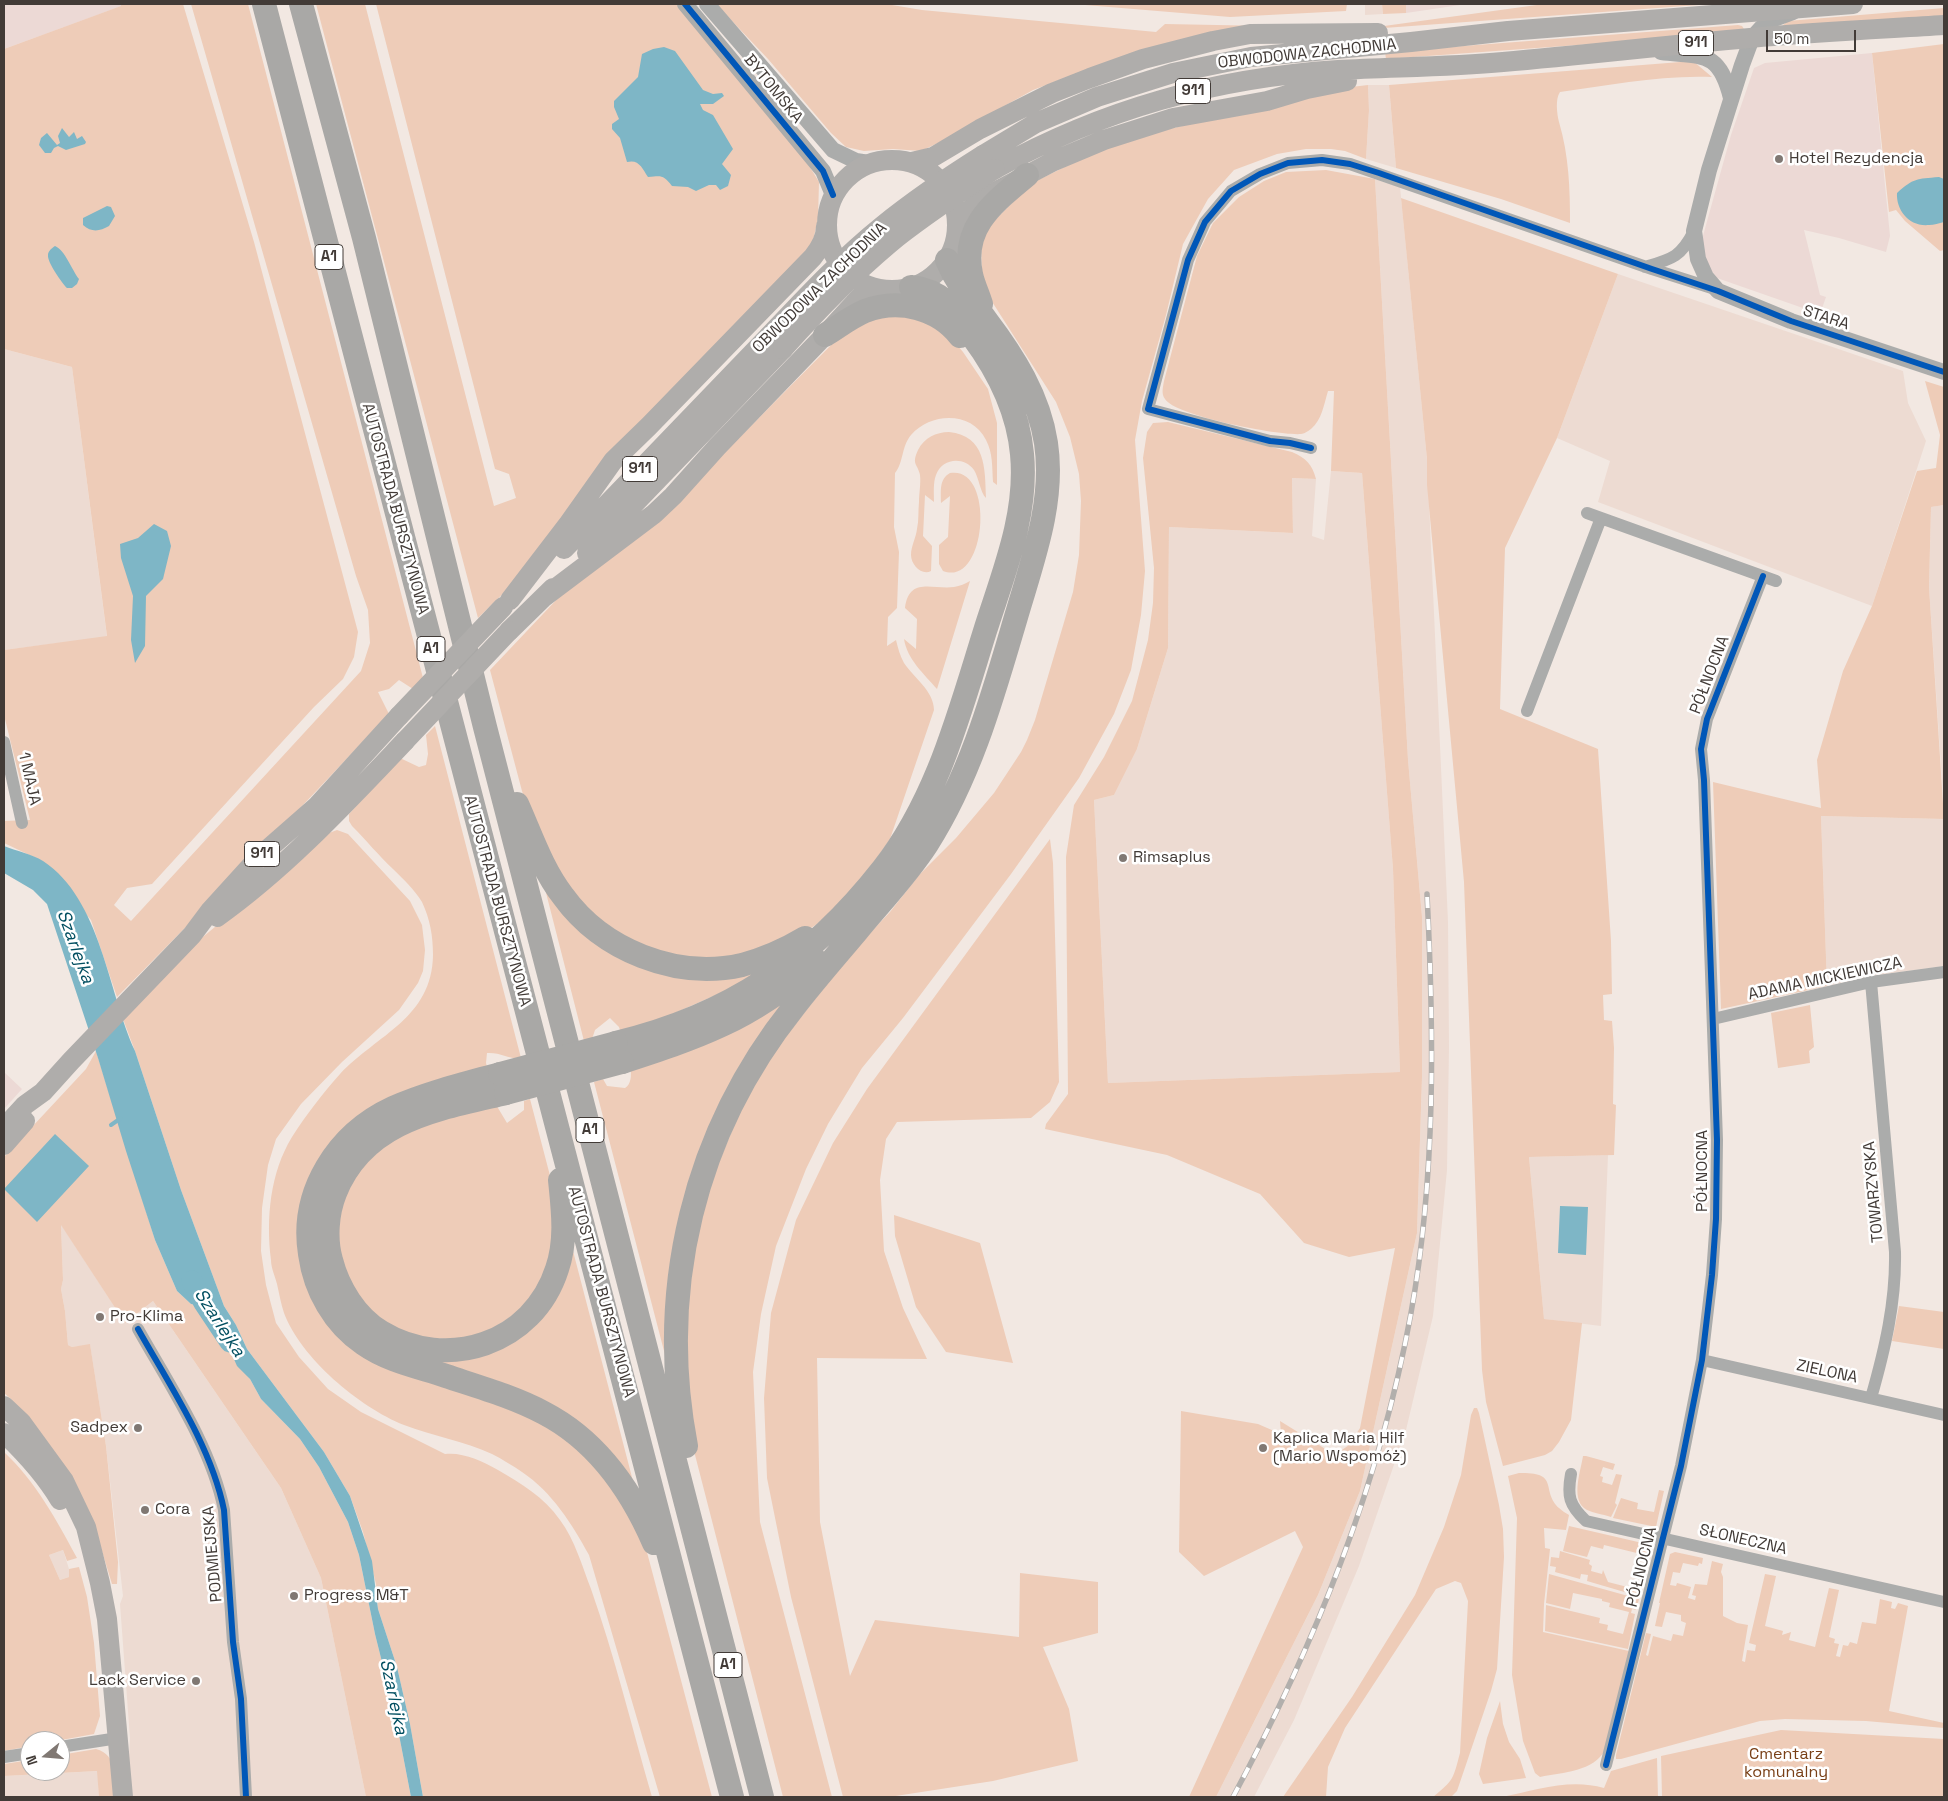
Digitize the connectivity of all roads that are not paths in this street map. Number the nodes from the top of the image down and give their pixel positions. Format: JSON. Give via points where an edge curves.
{"nodes":[{"id":1,"x":264,"y":4,"type":"edge"},
{"id":2,"x":301,"y":4,"type":"edge"},
{"id":3,"x":685,"y":4,"type":"edge"},
{"id":4,"x":707,"y":4,"type":"edge"},
{"id":5,"x":1853,"y":4,"type":"edge"},
{"id":6,"x":1830,"y":6,"type":"junction"},
{"id":7,"x":1944,"y":25,"type":"edge"},
{"id":8,"x":1508,"y":31,"type":"junction"},
{"id":9,"x":1752,"y":38,"type":"junction"},
{"id":10,"x":1640,"y":49,"type":"junction"},
{"id":11,"x":1405,"y":68,"type":"junction"},
{"id":12,"x":1731,"y":98,"type":"junction"},
{"id":13,"x":912,"y":162,"type":"junction"},
{"id":14,"x":989,"y":162,"type":"junction"},
{"id":15,"x":869,"y":163,"type":"junction"},
{"id":16,"x":1027,"y":175,"type":"junction"},
{"id":17,"x":833,"y":195,"type":"junction"},
{"id":18,"x":957,"y":225,"type":"junction"},
{"id":19,"x":826,"y":226,"type":"junction"},
{"id":20,"x":1694,"y":231,"type":"junction"},
{"id":21,"x":947,"y":260,"type":"junction"},
{"id":22,"x":1645,"y":267,"type":"junction"},
{"id":23,"x":911,"y":287,"type":"junction"},
{"id":24,"x":875,"y":288,"type":"junction"},
{"id":25,"x":1718,"y":291,"type":"junction"},
{"id":26,"x":986,"y":320,"type":"junction"},
{"id":27,"x":826,"y":335,"type":"junction"},
{"id":28,"x":776,"y":342,"type":"junction"},
{"id":29,"x":1944,"y":372,"type":"edge"},
{"id":30,"x":1016,"y":421,"type":"junction"},
{"id":31,"x":1311,"y":448,"type":"dead end"},
{"id":32,"x":1587,"y":513,"type":"dead end"},
{"id":33,"x":1601,"y":518,"type":"junction"},
{"id":34,"x":1763,"y":576,"type":"junction"},
{"id":35,"x":1776,"y":581,"type":"dead end"},
{"id":36,"x":544,"y":597,"type":"junction"},
{"id":37,"x":507,"y":604,"type":"junction"},
{"id":38,"x":1527,"y":711,"type":"dead end"},
{"id":39,"x":485,"y":727,"type":"junction"},
{"id":40,"x":4,"y":742,"type":"edge"},
{"id":41,"x":22,"y":822,"type":"dead end"},
{"id":42,"x":851,"y":921,"type":"junction"},
{"id":43,"x":192,"y":935,"type":"junction"},
{"id":44,"x":1944,"y":972,"type":"edge"},
{"id":45,"x":1871,"y":982,"type":"junction"},
{"id":46,"x":1713,"y":1019,"type":"junction"},
{"id":47,"x":503,"y":1083,"type":"junction"},
{"id":48,"x":43,"y":1092,"type":"junction"},
{"id":49,"x":554,"y":1111,"type":"junction"},
{"id":50,"x":4,"y":1128,"type":"edge"},
{"id":51,"x":4,"y":1145,"type":"edge"},
{"id":52,"x":138,"y":1329,"type":"dead end"},
{"id":53,"x":1702,"y":1360,"type":"junction"},
{"id":54,"x":1871,"y":1398,"type":"junction"},
{"id":55,"x":4,"y":1406,"type":"edge"},
{"id":56,"x":1944,"y":1415,"type":"edge"},
{"id":57,"x":4,"y":1433,"type":"edge"},
{"id":58,"x":1571,"y":1474,"type":"dead end"},
{"id":59,"x":694,"y":1533,"type":"junction"},
{"id":60,"x":1663,"y":1539,"type":"junction"},
{"id":61,"x":91,"y":1548,"type":"junction"},
{"id":62,"x":1944,"y":1602,"type":"edge"},
{"id":63,"x":684,"y":1613,"type":"junction"},
{"id":64,"x":118,"y":1738,"type":"junction"},
{"id":65,"x":70,"y":1745,"type":"edge"},
{"id":66,"x":20,"y":1755,"type":"edge"},
{"id":67,"x":4,"y":1757,"type":"edge"},
{"id":68,"x":1606,"y":1765,"type":"dead end"},
{"id":69,"x":123,"y":1797,"type":"edge"},
{"id":70,"x":246,"y":1797,"type":"edge"},
{"id":71,"x":732,"y":1797,"type":"edge"},
{"id":72,"x":762,"y":1797,"type":"edge"}],
"edges":[{"from":1,"to":49,"type":"highway","name":"AUTOSTRADA BURSZTYNOWA","number":"A1"},
{"from":2,"to":39,"type":"highway","name":"AUTOSTRADA BURSZTYNOWA","number":"A1","via":[[366,247]]},
{"from":3,"to":17,"type":"street","name":"BYTOMSKA","via":[[823,171]]},
{"from":4,"to":15,"type":"street","name":"BYTOMSKA","via":[[833,150],[856,161]]},
{"from":5,"to":6,"type":"main road","number":"911"},
{"from":6,"to":8,"type":"main road","name":"OBWODOWA ZACHODNIA","number":"911"},
{"from":6,"to":9,"type":"street","via":[[1792,12],[1774,19]]},
{"from":7,"to":9,"type":"main road","number":"911"},
{"from":8,"to":13,"type":"main road","via":[[1237,36],[1144,59],[1090,78],[1018,109],[933,157]]},
{"from":8,"to":14,"type":"main road","name":"OBWODOWA ZACHODNIA","number":"911","via":[[1251,57],[1192,69],[1076,105],[1036,123]]},
{"from":9,"to":10,"type":"main road","name":"OBWODOWA ZACHODNIA","number":"911"},
{"from":9,"to":12,"type":"street"},
{"from":10,"to":11,"type":"main road","name":"OBWODOWA ZACHODNIA","number":"911","via":[[1465,66]]},
{"from":10,"to":12,"type":"street","via":[[1703,56],[1721,70]]},
{"from":11,"to":14,"type":"main road","name":"OBWODOWA ZACHODNIA","number":"911","via":[[1338,70],[1203,88],[1130,109]]},
{"from":11,"to":16,"type":"main road","via":[[1267,101],[1172,118],[1104,140]]},
{"from":12,"to":20,"type":"street"},
{"from":13,"to":15,"type":"main road","via":[[890,159]]},
{"from":13,"to":18,"type":"main road","via":[[945,186],[952,198]]},
{"from":14,"to":28,"type":"main road","name":"OBWODOWA ZACHODNIA","number":"911","bridge":true,"via":[[921,195],[881,226],[831,272]]},
{"from":15,"to":17,"type":"main road","via":[[848,176]]},
{"from":16,"to":18,"type":"main road","via":[[981,200]]},
{"from":16,"to":26,"type":"highway","via":[[988,209],[971,244],[971,276]]},
{"from":17,"to":19,"type":"main road"},
{"from":18,"to":21,"type":"main road"},
{"from":19,"to":24,"type":"main road","via":[[831,249],[844,270]]},
{"from":19,"to":37,"type":"main road","via":[[823,243],[813,257],[613,461]]},
{"from":20,"to":22,"type":"street","via":[[1688,244],[1676,256]]},
{"from":20,"to":25,"type":"street","via":[[1698,258],[1706,277]]},
{"from":21,"to":23,"type":"main road","via":[[925,281]]},
{"from":21,"to":26,"type":"highway","via":[[958,284]]},
{"from":22,"to":25,"type":"street"},
{"from":22,"to":31,"type":"street","via":[[1350,164],[1322,160],[1288,163],[1260,174],[1231,192],[1205,222],[1188,260],[1148,409],[1270,441]]},
{"from":23,"to":24,"type":"main road"},
{"from":23,"to":30,"type":"highway","via":[[935,293],[961,320],[1001,380]]},
{"from":24,"to":27,"type":"main road","via":[[859,298]]},
{"from":25,"to":29,"type":"street","name":"STARA","via":[[1791,321]]},
{"from":26,"to":42,"type":"highway","via":[[1014,361],[1039,414],[1046,441],[1048,478],[1040,528],[1005,655],[966,771],[927,845],[890,894]]},
{"from":27,"to":30,"type":"highway","via":[[865,311],[881,307],[912,306],[935,315],[946,321],[977,357]]},
{"from":27,"to":36,"type":"main road","via":[[654,514]]},
{"from":28,"to":36,"type":"main road","name":"OBWODOWA ZACHODNIA","number":"911"},
{"from":28,"to":37,"type":"main road","name":"OBWODOWA ZACHODNIA","number":"911"},
{"from":30,"to":42,"type":"highway","via":[[1023,482],[1017,525],[947,749],[909,830]]},
{"from":32,"to":33,"type":"street"},
{"from":33,"to":34,"type":"street"},
{"from":33,"to":38,"type":"street"},
{"from":34,"to":35,"type":"street"},
{"from":34,"to":46,"type":"street","name":"PÓŁNOCNA","via":[[1707,719],[1701,749]]},
{"from":36,"to":43,"type":"main road","name":"OBWODOWA ZACHODNIA","number":"911","bridge":true,"via":[[335,814],[277,868]]},
{"from":37,"to":43,"type":"main road","number":"911","bridge":true,"via":[[317,806],[254,863]]},
{"from":39,"to":42,"type":"highway","via":[[554,883],[588,924],[617,944],[660,962],[692,968],[722,968],[776,954]]},
{"from":39,"to":59,"type":"highway","name":"AUTOSTRADA BURSZTYNOWA","number":"A1"},
{"from":40,"to":41,"type":"street","name":"1 MAJA"},
{"from":42,"to":47,"type":"highway","bridge":true,"via":[[772,976],[693,1020],[619,1053]]},
{"from":42,"to":59,"type":"highway","via":[[757,1058],[723,1120],[696,1193],[687,1228],[675,1340]]},
{"from":43,"to":48,"type":"main road","number":"911"},
{"from":44,"to":45,"type":"street","name":"ADAMA MICKIEWICZA"},
{"from":45,"to":46,"type":"street","name":"ADAMA MICKIEWICZA"},
{"from":45,"to":54,"type":"street","name":"TOWARZYSKA","via":[[1896,1282]]},
{"from":46,"to":53,"type":"street","name":"PÓŁNOCNA","via":[[1716,1219]]},
{"from":47,"to":49,"type":"highway","via":[[395,1127],[364,1149],[347,1168],[339,1184],[328,1228],[333,1268],[342,1289],[362,1316],[380,1332],[414,1347],[434,1351],[477,1347],[509,1332],[545,1297],[558,1269],[563,1236]]},
{"from":47,"to":63,"type":"highway","via":[[394,1108],[363,1126],[345,1142],[316,1186],[309,1216],[308,1247],[318,1286],[345,1327],[372,1349],[392,1359],[530,1406],[557,1420],[584,1440],[616,1475],[644,1518]]},
{"from":48,"to":50,"type":"main road","number":"911","via":[[25,1105]]},
{"from":48,"to":51,"type":"main road","number":"911","via":[[32,1114]]},
{"from":49,"to":63,"type":"highway","name":"AUTOSTRADA BURSZTYNOWA","number":"A1"},
{"from":52,"to":70,"type":"street","name":"PODMIEJSKA","via":[[200,1442],[220,1490],[241,1699]]},
{"from":53,"to":54,"type":"street","name":"ZIELONA"},
{"from":53,"to":60,"type":"street","name":"PÓŁNOCNA"},
{"from":54,"to":56,"type":"street","name":"ZIELONA"},
{"from":55,"to":61,"type":"main road","via":[[21,1422],[64,1481],[86,1527]]},
{"from":57,"to":61,"type":"main road","via":[[52,1487]]},
{"from":58,"to":60,"type":"street","name":"SŁONECZNA","via":[[1569,1496],[1572,1505],[1586,1520]]},
{"from":59,"to":72,"type":"highway","name":"AUTOSTRADA BURSZTYNOWA","number":"A1"},
{"from":60,"to":62,"type":"street","name":"SŁONECZNA"},
{"from":60,"to":68,"type":"street","name":"PÓŁNOCNA"},
{"from":61,"to":64,"type":"main road","via":[[107,1619]]},
{"from":63,"to":71,"type":"highway","name":"AUTOSTRADA BURSZTYNOWA","number":"A1"},
{"from":64,"to":65,"type":"street"},
{"from":64,"to":69,"type":"main road"},
{"from":66,"to":67,"type":"street"}]}
